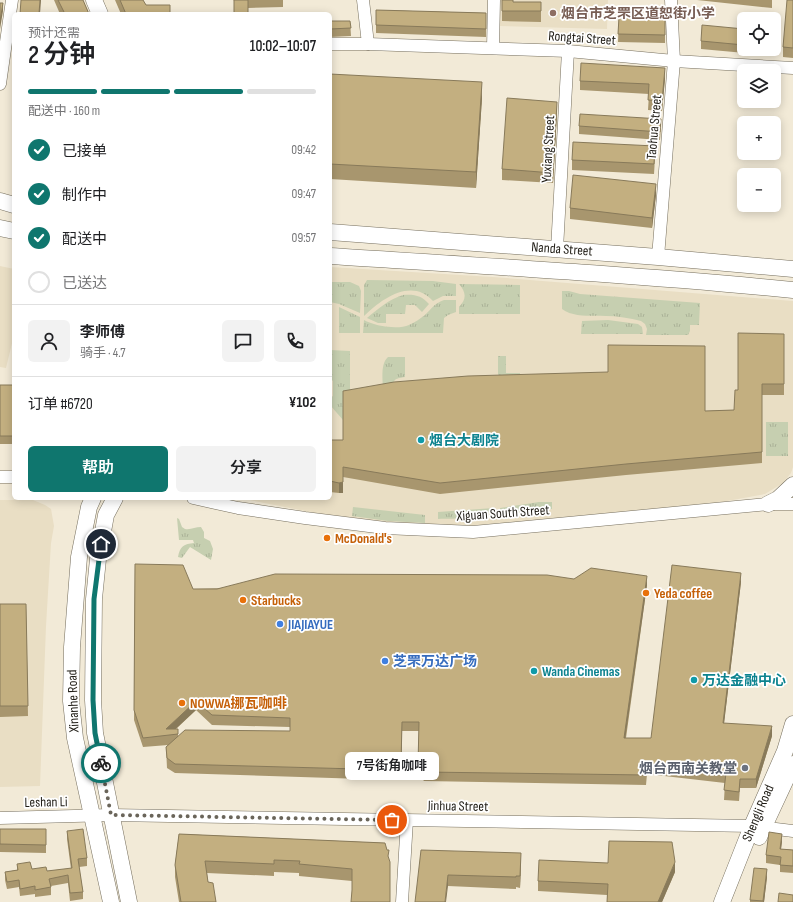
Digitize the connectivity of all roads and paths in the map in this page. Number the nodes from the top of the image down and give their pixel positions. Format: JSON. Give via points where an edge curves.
{"nodes":[{"id":1,"x":12,"y":0,"type":"edge"},
{"id":2,"x":94,"y":0,"type":"edge"},
{"id":3,"x":364,"y":0,"type":"edge"},
{"id":4,"x":494,"y":0,"type":"edge"},
{"id":5,"x":671,"y":0,"type":"edge"},
{"id":6,"x":99,"y":12,"type":"edge"},
{"id":7,"x":332,"y":44,"type":"edge"},
{"id":8,"x":368,"y":44,"type":"junction"},
{"id":9,"x":494,"y":48,"type":"junction"},
{"id":10,"x":568,"y":51,"type":"junction"},
{"id":11,"x":674,"y":61,"type":"junction"},
{"id":12,"x":793,"y":68,"type":"edge"},
{"id":13,"x":0,"y":84,"type":"edge"},
{"id":14,"x":0,"y":202,"type":"edge"},
{"id":15,"x":12,"y":205,"type":"edge"},
{"id":16,"x":0,"y":228,"type":"edge"},
{"id":17,"x":12,"y":231,"type":"edge"},
{"id":18,"x":332,"y":232,"type":"edge"},
{"id":19,"x":557,"y":249,"type":"junction"},
{"id":20,"x":332,"y":256,"type":"edge"},
{"id":21,"x":658,"y":257,"type":"junction"},
{"id":22,"x":793,"y":269,"type":"edge"},
{"id":23,"x":793,"y":290,"type":"edge"},
{"id":24,"x":0,"y":477,"type":"edge"},
{"id":25,"x":12,"y":477,"type":"edge"},
{"id":26,"x":793,"y":486,"type":"edge"},
{"id":27,"x":92,"y":500,"type":"edge"},
{"id":28,"x":114,"y":500,"type":"edge"},
{"id":29,"x":202,"y":500,"type":"edge"},
{"id":30,"x":768,"y":504,"type":"junction"},
{"id":31,"x":793,"y":504,"type":"edge"},
{"id":32,"x":793,"y":724,"type":"edge"},
{"id":33,"x":793,"y":764,"type":"edge"},
{"id":34,"x":111,"y":815,"type":"junction"},
{"id":35,"x":92,"y":816,"type":"junction"},
{"id":36,"x":0,"y":818,"type":"edge"},
{"id":37,"x":408,"y":820,"type":"junction"},
{"id":38,"x":758,"y":826,"type":"junction"},
{"id":39,"x":793,"y":831,"type":"edge"},
{"id":40,"x":110,"y":902,"type":"edge"},
{"id":41,"x":129,"y":902,"type":"edge"},
{"id":42,"x":402,"y":902,"type":"edge"},
{"id":43,"x":722,"y":902,"type":"edge"},
{"id":44,"x":733,"y":902,"type":"edge"}],
"edges":[{"from":1,"to":13,"type":"street"},
{"from":2,"to":6,"type":"main road"},
{"from":3,"to":8,"type":"street"},
{"from":4,"to":9,"type":"street"},
{"from":5,"to":11,"type":"street","name":"Taohua Street"},
{"from":7,"to":8,"type":"street"},
{"from":8,"to":9,"type":"street","name":"Rongtai Street"},
{"from":9,"to":10,"type":"street","name":"Rongtai Street"},
{"from":10,"to":11,"type":"street","name":"Rongtai Street"},
{"from":10,"to":19,"type":"street","name":"Yuxiang Street"},
{"from":11,"to":12,"type":"street","name":"Rongtai Street"},
{"from":11,"to":21,"type":"street","name":"Taohua Street"},
{"from":14,"to":15,"type":"main road"},
{"from":16,"to":17,"type":"main road"},
{"from":18,"to":19,"type":"main road","name":"Nanda Street"},
{"from":19,"to":21,"type":"main road","name":"Nanda Street"},
{"from":20,"to":23,"type":"main road","name":"Nanda Street","via":[[676,279]]},
{"from":21,"to":22,"type":"main road","name":"Nanda Street"},
{"from":24,"to":25,"type":"street"},
{"from":26,"to":30,"type":"main road"},
{"from":27,"to":35,"type":"main road","name":"Xinanhe Road","via":[[79,557],[71,701],[74,738]]},
{"from":28,"to":34,"type":"main road","name":"Xinanhe Road","via":[[106,515],[98,559],[94,599],[93,700],[95,728]]},
{"from":29,"to":30,"type":"street","name":"Xiguan South Street","via":[[238,508],[385,528],[473,532]]},
{"from":30,"to":31,"type":"street","name":"Xiguan South Street"},
{"from":32,"to":38,"type":"main road","name":"Shengli Road"},
{"from":33,"to":38,"type":"main road","name":"Shengli Road"},
{"from":34,"to":35,"type":"street","name":"Jinhua Street"},
{"from":34,"to":37,"type":"street","name":"Jinhua Street"},
{"from":34,"to":41,"type":"main road","name":"Xinanhe Road"},
{"from":35,"to":36,"type":"street","name":"Leshan Li"},
{"from":35,"to":40,"type":"main road","name":"Xinanhe Road"},
{"from":37,"to":38,"type":"street","name":"Jinhua Street"},
{"from":37,"to":42,"type":"street"},
{"from":38,"to":39,"type":"street","name":"Jinhua Street"},
{"from":38,"to":43,"type":"main road","name":"Shengli Road"},
{"from":38,"to":44,"type":"main road","name":"Shengli Road"}]}
